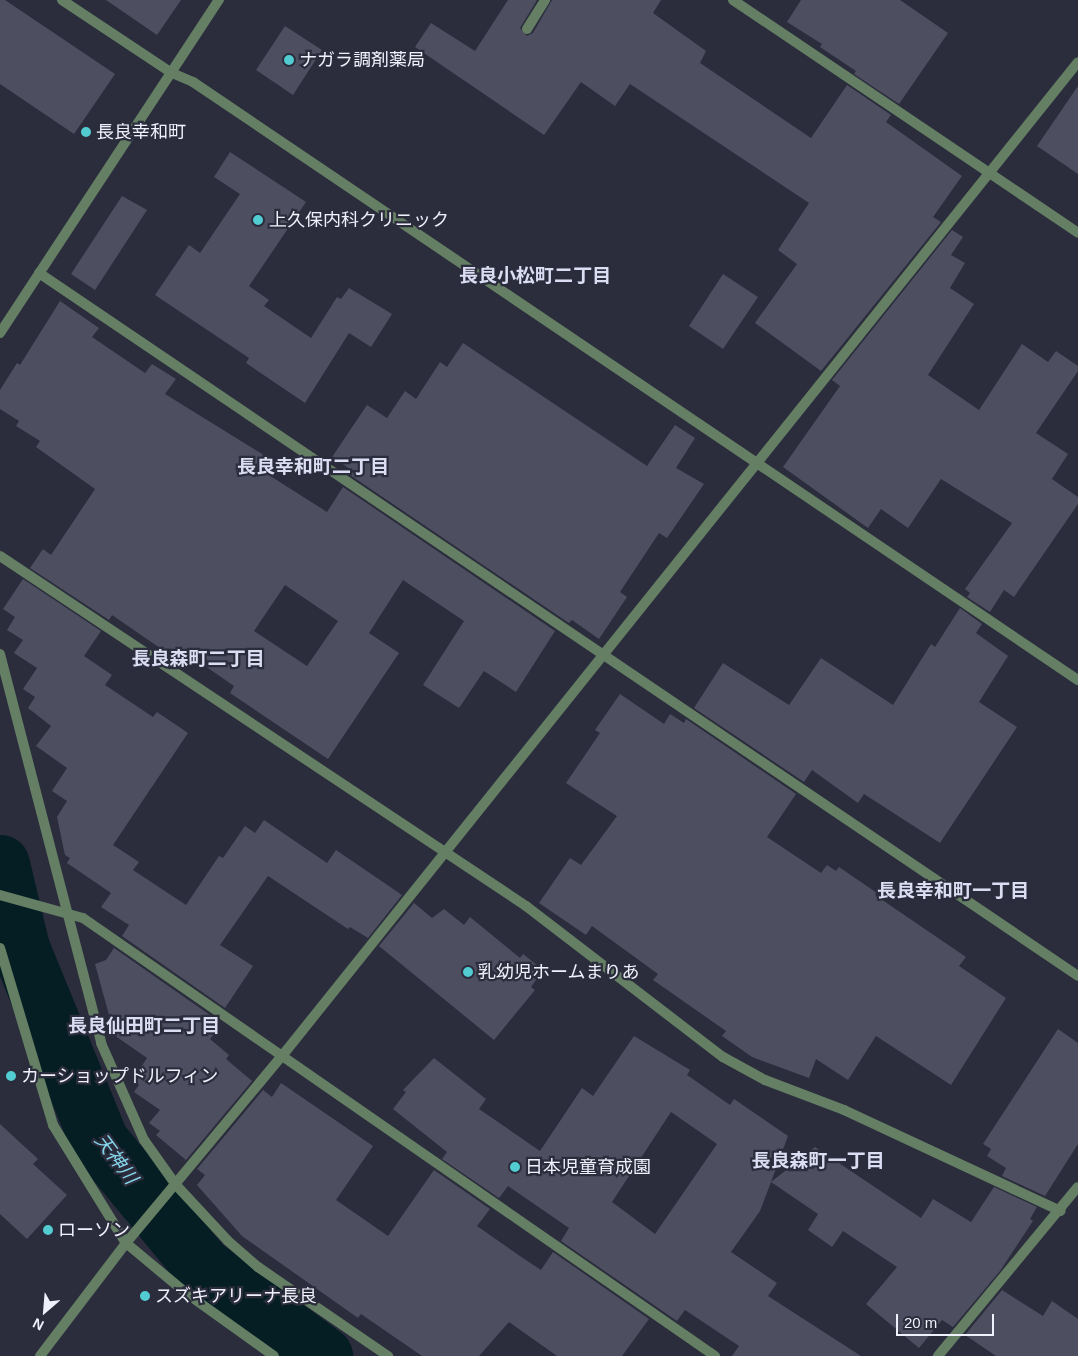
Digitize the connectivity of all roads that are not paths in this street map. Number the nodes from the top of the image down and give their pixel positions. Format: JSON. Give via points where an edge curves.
{"nodes":[{"id":1,"x":62,"y":0,"type":"edge"},
{"id":2,"x":219,"y":0,"type":"edge"},
{"id":3,"x":545,"y":0,"type":"edge"},
{"id":4,"x":733,"y":0,"type":"edge"},
{"id":5,"x":527,"y":29,"type":"dead end"},
{"id":6,"x":1078,"y":62,"type":"edge"},
{"id":7,"x":172,"y":73,"type":"junction"},
{"id":8,"x":990,"y":174,"type":"junction"},
{"id":9,"x":1078,"y":233,"type":"edge"},
{"id":10,"x":39,"y":273,"type":"junction"},
{"id":11,"x":0,"y":333,"type":"edge"},
{"id":12,"x":757,"y":464,"type":"junction"},
{"id":13,"x":0,"y":556,"type":"edge"},
{"id":14,"x":0,"y":654,"type":"edge"},
{"id":15,"x":604,"y":656,"type":"junction"},
{"id":16,"x":1078,"y":680,"type":"edge"},
{"id":17,"x":445,"y":853,"type":"junction"},
{"id":18,"x":0,"y":896,"type":"edge"},
{"id":19,"x":67,"y":913,"type":"junction"},
{"id":20,"x":0,"y":948,"type":"edge"},
{"id":21,"x":1078,"y":976,"type":"edge"},
{"id":22,"x":282,"y":1056,"type":"junction"},
{"id":23,"x":1078,"y":1187,"type":"edge"},
{"id":24,"x":172,"y":1189,"type":"junction"},
{"id":25,"x":1061,"y":1211,"type":"junction"},
{"id":26,"x":126,"y":1243,"type":"junction"},
{"id":27,"x":40,"y":1356,"type":"edge"},
{"id":28,"x":274,"y":1356,"type":"edge"},
{"id":29,"x":388,"y":1356,"type":"edge"},
{"id":30,"x":715,"y":1356,"type":"edge"},
{"id":31,"x":938,"y":1356,"type":"edge"}],
"edges":[{"from":1,"to":7,"type":"street"},
{"from":2,"to":7,"type":"street"},
{"from":3,"to":5,"type":"street"},
{"from":4,"to":8,"type":"street"},
{"from":6,"to":8,"type":"street"},
{"from":7,"to":10,"type":"street"},
{"from":7,"to":12,"type":"street","via":[[192,82]]},
{"from":8,"to":9,"type":"street"},
{"from":8,"to":12,"type":"street"},
{"from":10,"to":11,"type":"street"},
{"from":10,"to":15,"type":"street"},
{"from":12,"to":15,"type":"street"},
{"from":12,"to":16,"type":"street"},
{"from":13,"to":17,"type":"street"},
{"from":14,"to":19,"type":"street"},
{"from":15,"to":17,"type":"street"},
{"from":15,"to":21,"type":"street"},
{"from":17,"to":22,"type":"street"},
{"from":17,"to":25,"type":"street","via":[[526,906],[723,1057],[765,1080],[844,1110]]},
{"from":18,"to":19,"type":"street"},
{"from":19,"to":22,"type":"street","via":[[82,918]]},
{"from":19,"to":24,"type":"street","via":[[101,1043],[144,1140]]},
{"from":20,"to":26,"type":"street","via":[[54,1125]]},
{"from":22,"to":24,"type":"street"},
{"from":22,"to":30,"type":"street"},
{"from":23,"to":25,"type":"street"},
{"from":24,"to":26,"type":"street"},
{"from":24,"to":29,"type":"street","via":[[258,1267]]},
{"from":25,"to":31,"type":"street"},
{"from":26,"to":27,"type":"street"},
{"from":26,"to":28,"type":"street","via":[[186,1293]]}]}
